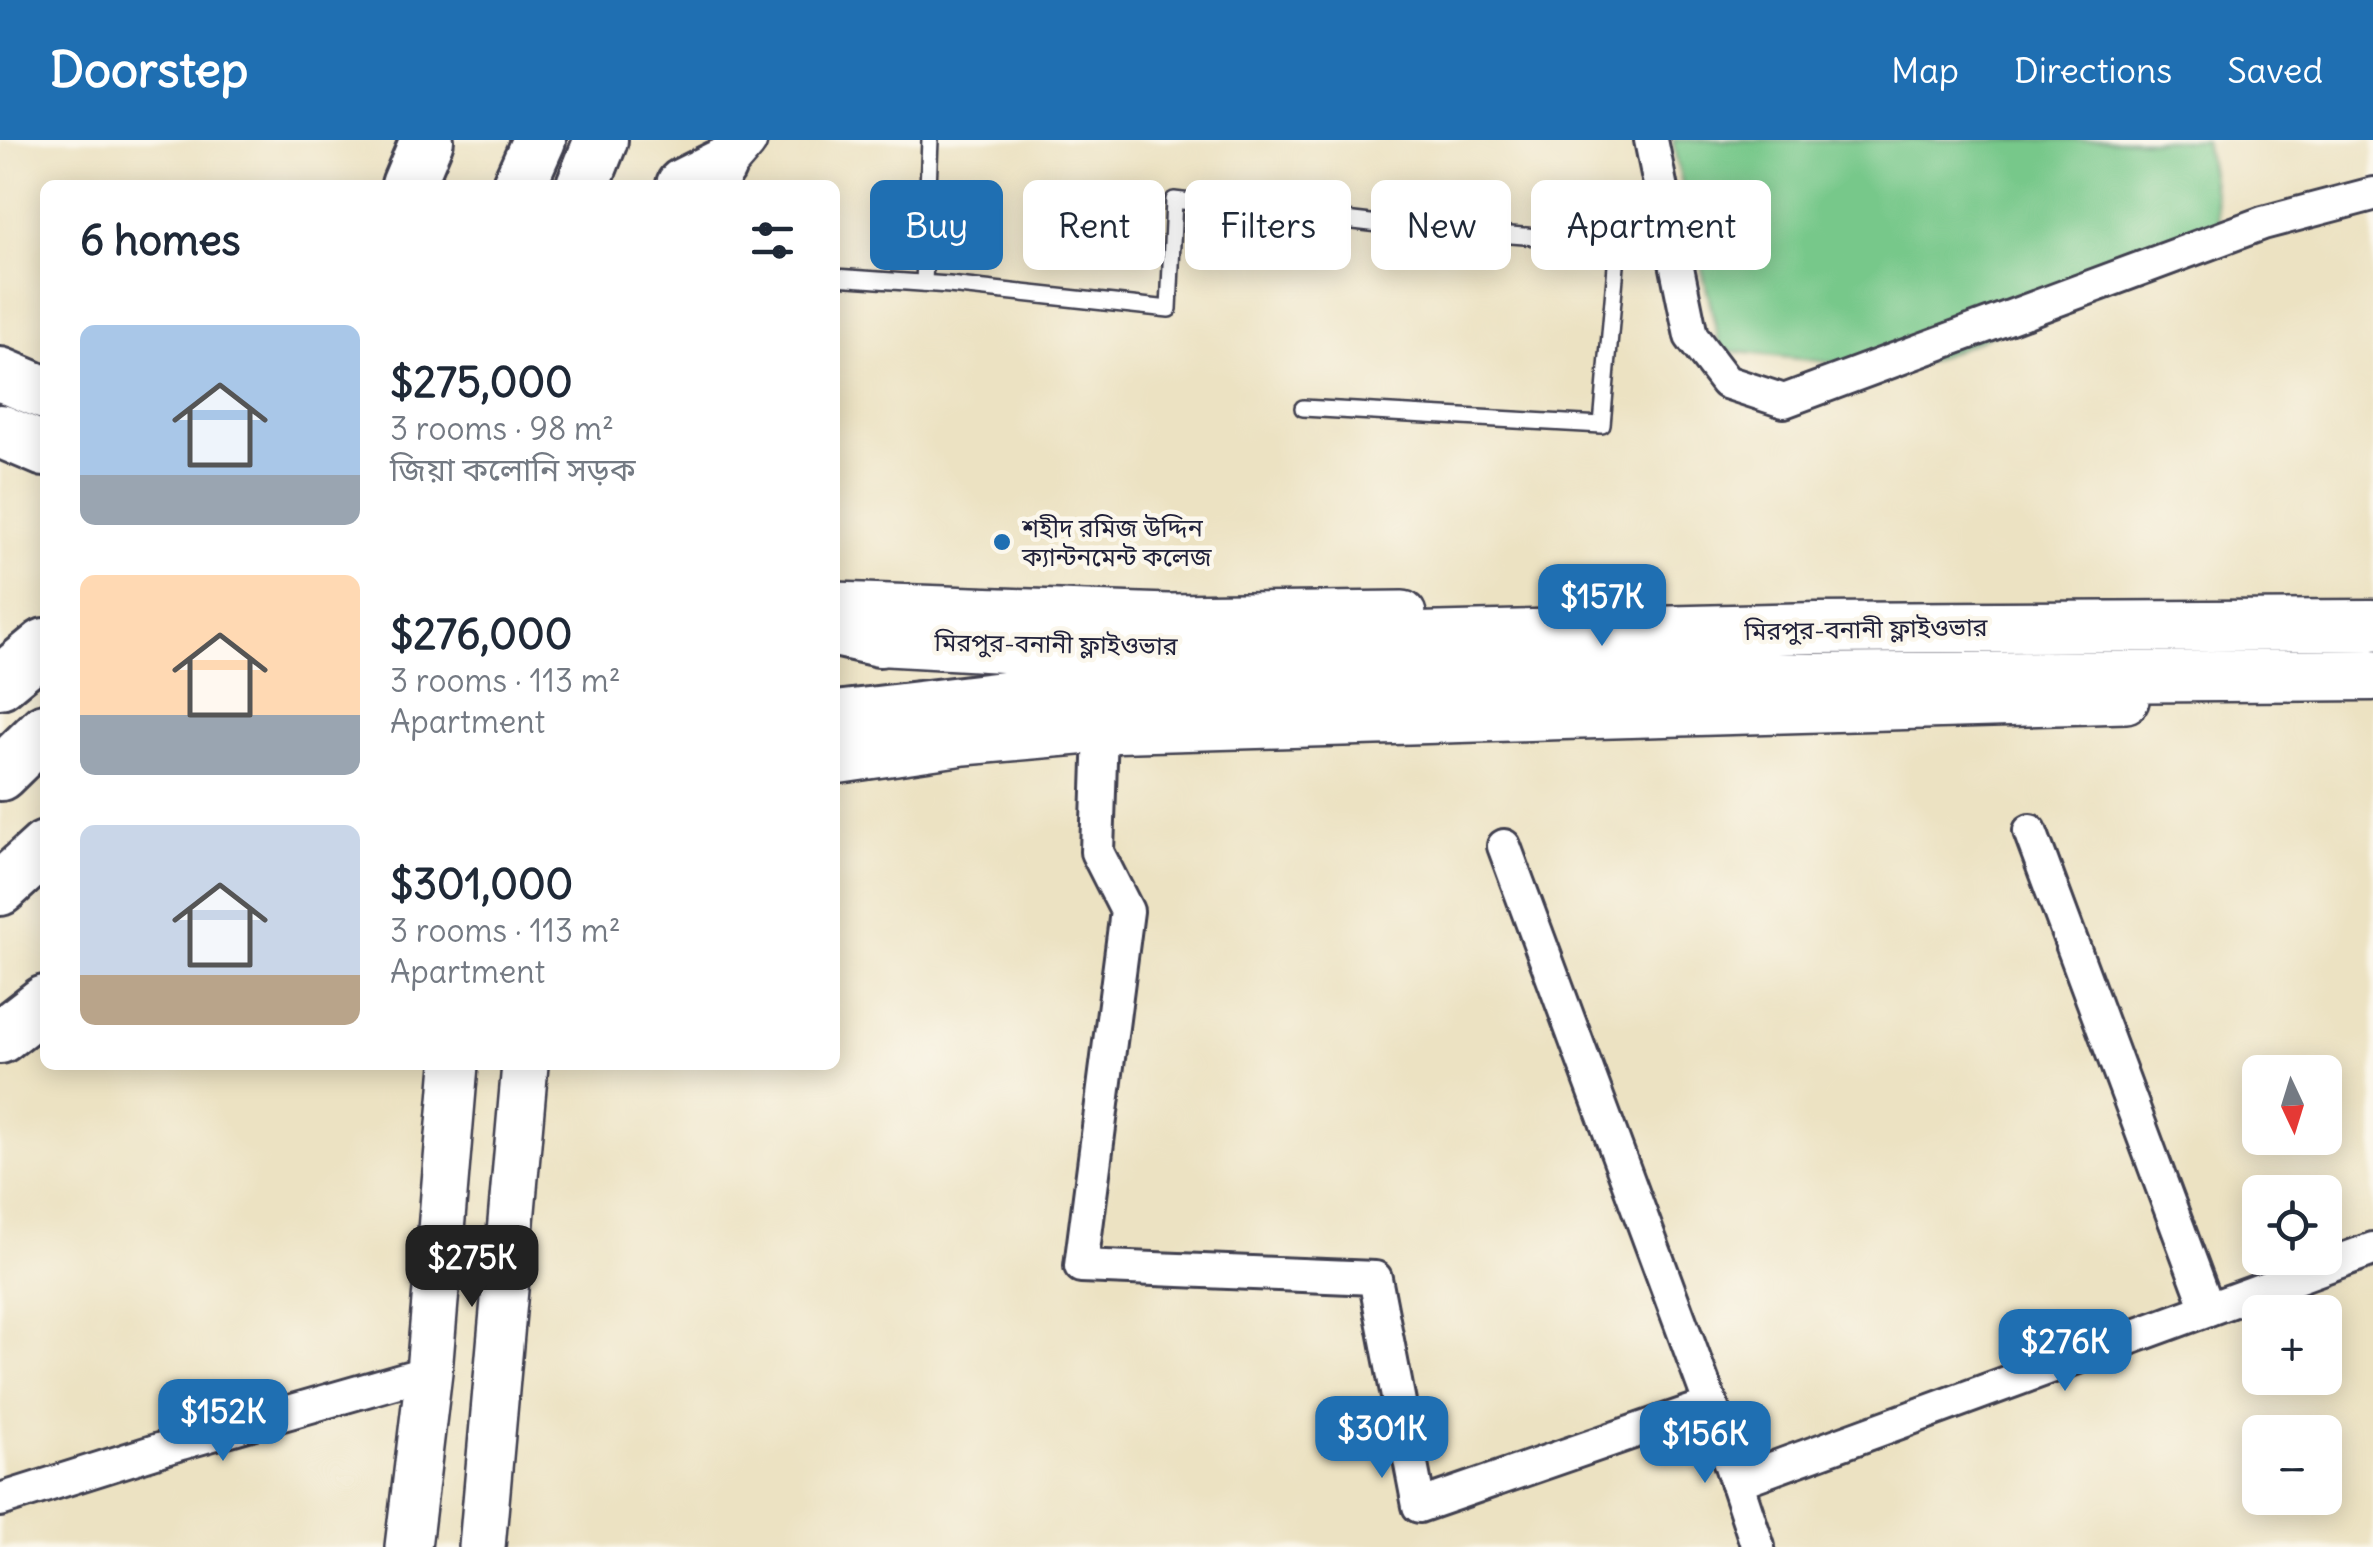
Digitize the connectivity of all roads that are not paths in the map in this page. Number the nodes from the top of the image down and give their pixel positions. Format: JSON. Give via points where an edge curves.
{"nodes":[{"id":1,"x":428,"y":140,"type":"edge"},
{"id":2,"x":539,"y":140,"type":"edge"},
{"id":3,"x":601,"y":140,"type":"edge"},
{"id":4,"x":930,"y":140,"type":"edge"},
{"id":5,"x":1651,"y":140,"type":"edge"},
{"id":6,"x":410,"y":180,"type":"edge"},
{"id":7,"x":520,"y":180,"type":"edge"},
{"id":8,"x":586,"y":180,"type":"edge"},
{"id":9,"x":2373,"y":194,"type":"edge"},
{"id":10,"x":840,"y":277,"type":"edge"},
{"id":11,"x":924,"y":284,"type":"junction"},
{"id":12,"x":0,"y":374,"type":"edge"},
{"id":13,"x":40,"y":391,"type":"edge"},
{"id":14,"x":1303,"y":408,"type":"dead end"},
{"id":15,"x":0,"y":431,"type":"edge"},
{"id":16,"x":40,"y":448,"type":"edge"},
{"id":17,"x":2373,"y":600,"type":"edge"},
{"id":18,"x":840,"y":605,"type":"edge"},
{"id":19,"x":2373,"y":626,"type":"edge"},
{"id":20,"x":850,"y":637,"type":"edge"},
{"id":21,"x":40,"y":649,"type":"edge"},
{"id":22,"x":2373,"y":674,"type":"edge"},
{"id":23,"x":0,"y":682,"type":"edge"},
{"id":24,"x":1129,"y":684,"type":"junction"},
{"id":25,"x":840,"y":685,"type":"edge"},
{"id":26,"x":2373,"y":693,"type":"edge"},
{"id":27,"x":840,"y":717,"type":"edge"},
{"id":28,"x":1101,"y":730,"type":"junction"},
{"id":29,"x":40,"y":735,"type":"edge"},
{"id":30,"x":840,"y":760,"type":"edge"},
{"id":31,"x":0,"y":774,"type":"edge"},
{"id":32,"x":2030,"y":831,"type":"dead end"},
{"id":33,"x":1504,"y":846,"type":"dead end"},
{"id":34,"x":40,"y":852,"type":"edge"},
{"id":35,"x":0,"y":888,"type":"edge"},
{"id":36,"x":40,"y":1006,"type":"edge"},
{"id":37,"x":0,"y":1037,"type":"edge"},
{"id":38,"x":455,"y":1070,"type":"edge"},
{"id":39,"x":525,"y":1070,"type":"edge"},
{"id":40,"x":2373,"y":1249,"type":"edge"},
{"id":41,"x":2208,"y":1309,"type":"junction"},
{"id":42,"x":429,"y":1372,"type":"junction"},
{"id":43,"x":1711,"y":1406,"type":"junction"},
{"id":44,"x":1736,"y":1482,"type":"junction"},
{"id":45,"x":0,"y":1500,"type":"edge"},
{"id":46,"x":408,"y":1547,"type":"edge"},
{"id":47,"x":482,"y":1547,"type":"edge"},
{"id":48,"x":1758,"y":1547,"type":"edge"}],
"edges":[{"from":1,"to":6,"type":"highway"},
{"from":2,"to":7,"type":"highway"},
{"from":3,"to":8,"type":"highway"},
{"from":4,"to":11,"type":"lane"},
{"from":5,"to":9,"type":"street","via":[[1692,336],[1726,382],[1784,400],[2263,223]]},
{"from":10,"to":11,"type":"lane"},
{"from":11,"to":14,"type":"lane","via":[[1169,309],[1174,200],[1618,243],[1602,424]]},
{"from":12,"to":13,"type":"highway"},
{"from":15,"to":16,"type":"highway"},
{"from":17,"to":18,"type":"main road","via":[[1168,618]]},
{"from":19,"to":20,"type":"main road","name":"মিরপুর-বনানী ফ্লাইওভার","via":[[1816,628],[1021,648]]},
{"from":21,"to":23,"type":"highway"},
{"from":22,"to":24,"type":"main road","name":"মিরপুর-বনানী ফ্লাইওভার"},
{"from":24,"to":25,"type":"highway"},
{"from":24,"to":27,"type":"highway"},
{"from":26,"to":28,"type":"main road"},
{"from":28,"to":30,"type":"main road"},
{"from":28,"to":43,"type":"street","via":[[1097,852],[1128,911],[1081,1266],[1375,1278],[1419,1506]]},
{"from":29,"to":31,"type":"highway"},
{"from":32,"to":41,"type":"street"},
{"from":33,"to":43,"type":"street"},
{"from":34,"to":35,"type":"highway"},
{"from":36,"to":37,"type":"highway"},
{"from":38,"to":42,"type":"main road"},
{"from":39,"to":47,"type":"main road"},
{"from":40,"to":41,"type":"street"},
{"from":41,"to":44,"type":"street"},
{"from":42,"to":45,"type":"street"},
{"from":42,"to":46,"type":"main road"},
{"from":43,"to":44,"type":"street"},
{"from":44,"to":48,"type":"street"}]}
